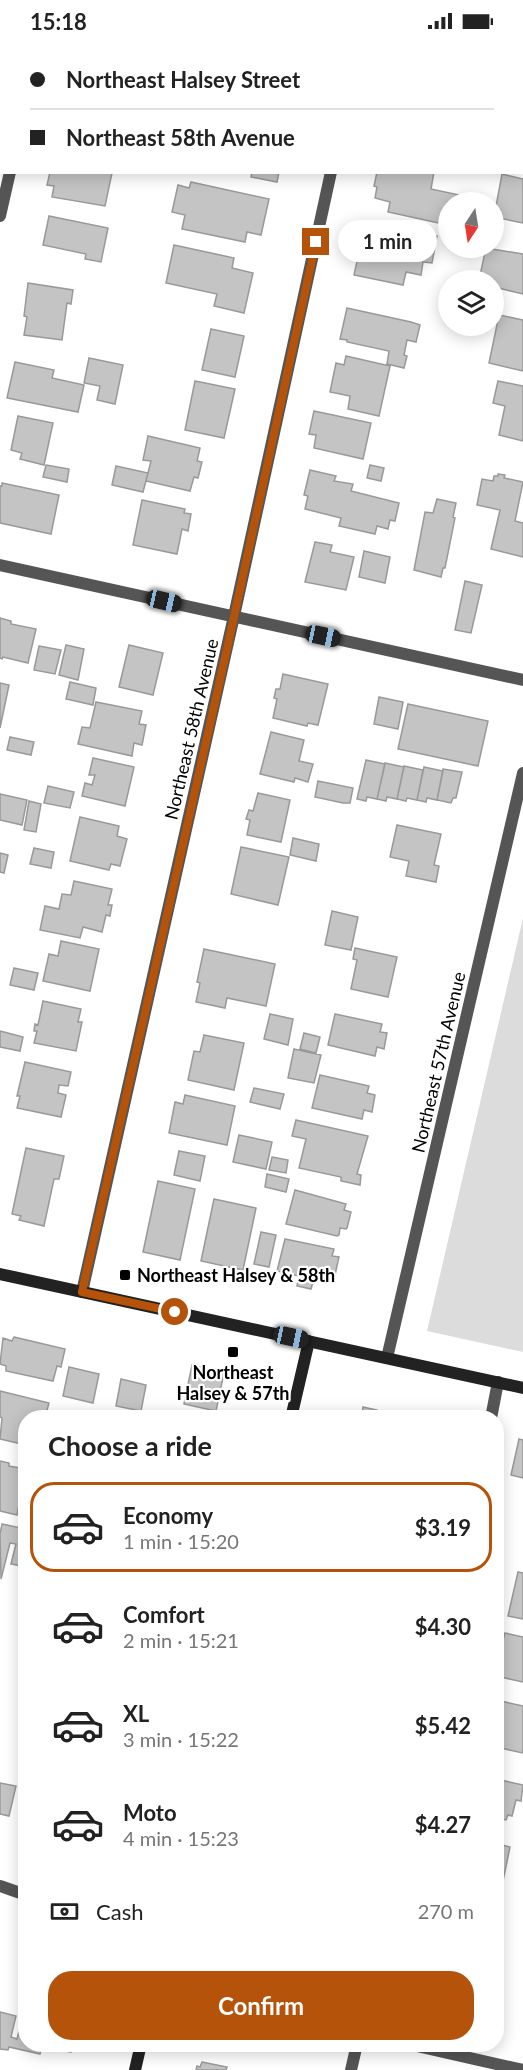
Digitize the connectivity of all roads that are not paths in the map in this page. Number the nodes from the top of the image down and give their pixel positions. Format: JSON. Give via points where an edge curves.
{"nodes":[{"id":1,"x":10,"y":174,"type":"edge"},
{"id":2,"x":331,"y":174,"type":"edge"},
{"id":3,"x":0,"y":216,"type":"edge"},
{"id":4,"x":0,"y":565,"type":"edge"},
{"id":5,"x":234,"y":616,"type":"junction"},
{"id":6,"x":523,"y":680,"type":"edge"},
{"id":7,"x":523,"y":773,"type":"edge"},
{"id":8,"x":0,"y":1274,"type":"edge"},
{"id":9,"x":82,"y":1292,"type":"junction"},
{"id":10,"x":309,"y":1341,"type":"junction"},
{"id":11,"x":387,"y":1358,"type":"junction"},
{"id":12,"x":498,"y":1382,"type":"junction"},
{"id":13,"x":523,"y":1388,"type":"edge"},
{"id":14,"x":293,"y":1410,"type":"edge"},
{"id":15,"x":492,"y":1410,"type":"edge"},
{"id":16,"x":0,"y":1886,"type":"edge"},
{"id":17,"x":18,"y":1893,"type":"edge"},
{"id":18,"x":139,"y":2052,"type":"edge"},
{"id":19,"x":355,"y":2052,"type":"edge"},
{"id":20,"x":443,"y":2052,"type":"edge"},
{"id":21,"x":135,"y":2070,"type":"edge"},
{"id":22,"x":351,"y":2070,"type":"edge"},
{"id":23,"x":523,"y":2070,"type":"edge"}],
"edges":[{"from":1,"to":3,"type":"street"},
{"from":2,"to":5,"type":"street","name":"Northeast 58th Avenue"},
{"from":4,"to":5,"type":"street"},
{"from":5,"to":6,"type":"street"},
{"from":5,"to":9,"type":"street","name":"Northeast 58th Avenue"},
{"from":7,"to":11,"type":"street","name":"Northeast 57th Avenue"},
{"from":8,"to":9,"type":"main road"},
{"from":9,"to":10,"type":"main road"},
{"from":10,"to":11,"type":"main road"},
{"from":10,"to":14,"type":"main road"},
{"from":11,"to":12,"type":"main road"},
{"from":12,"to":13,"type":"main road"},
{"from":12,"to":15,"type":"street"},
{"from":16,"to":17,"type":"street"},
{"from":18,"to":21,"type":"main road"},
{"from":19,"to":22,"type":"street"},
{"from":20,"to":23,"type":"street"}]}
